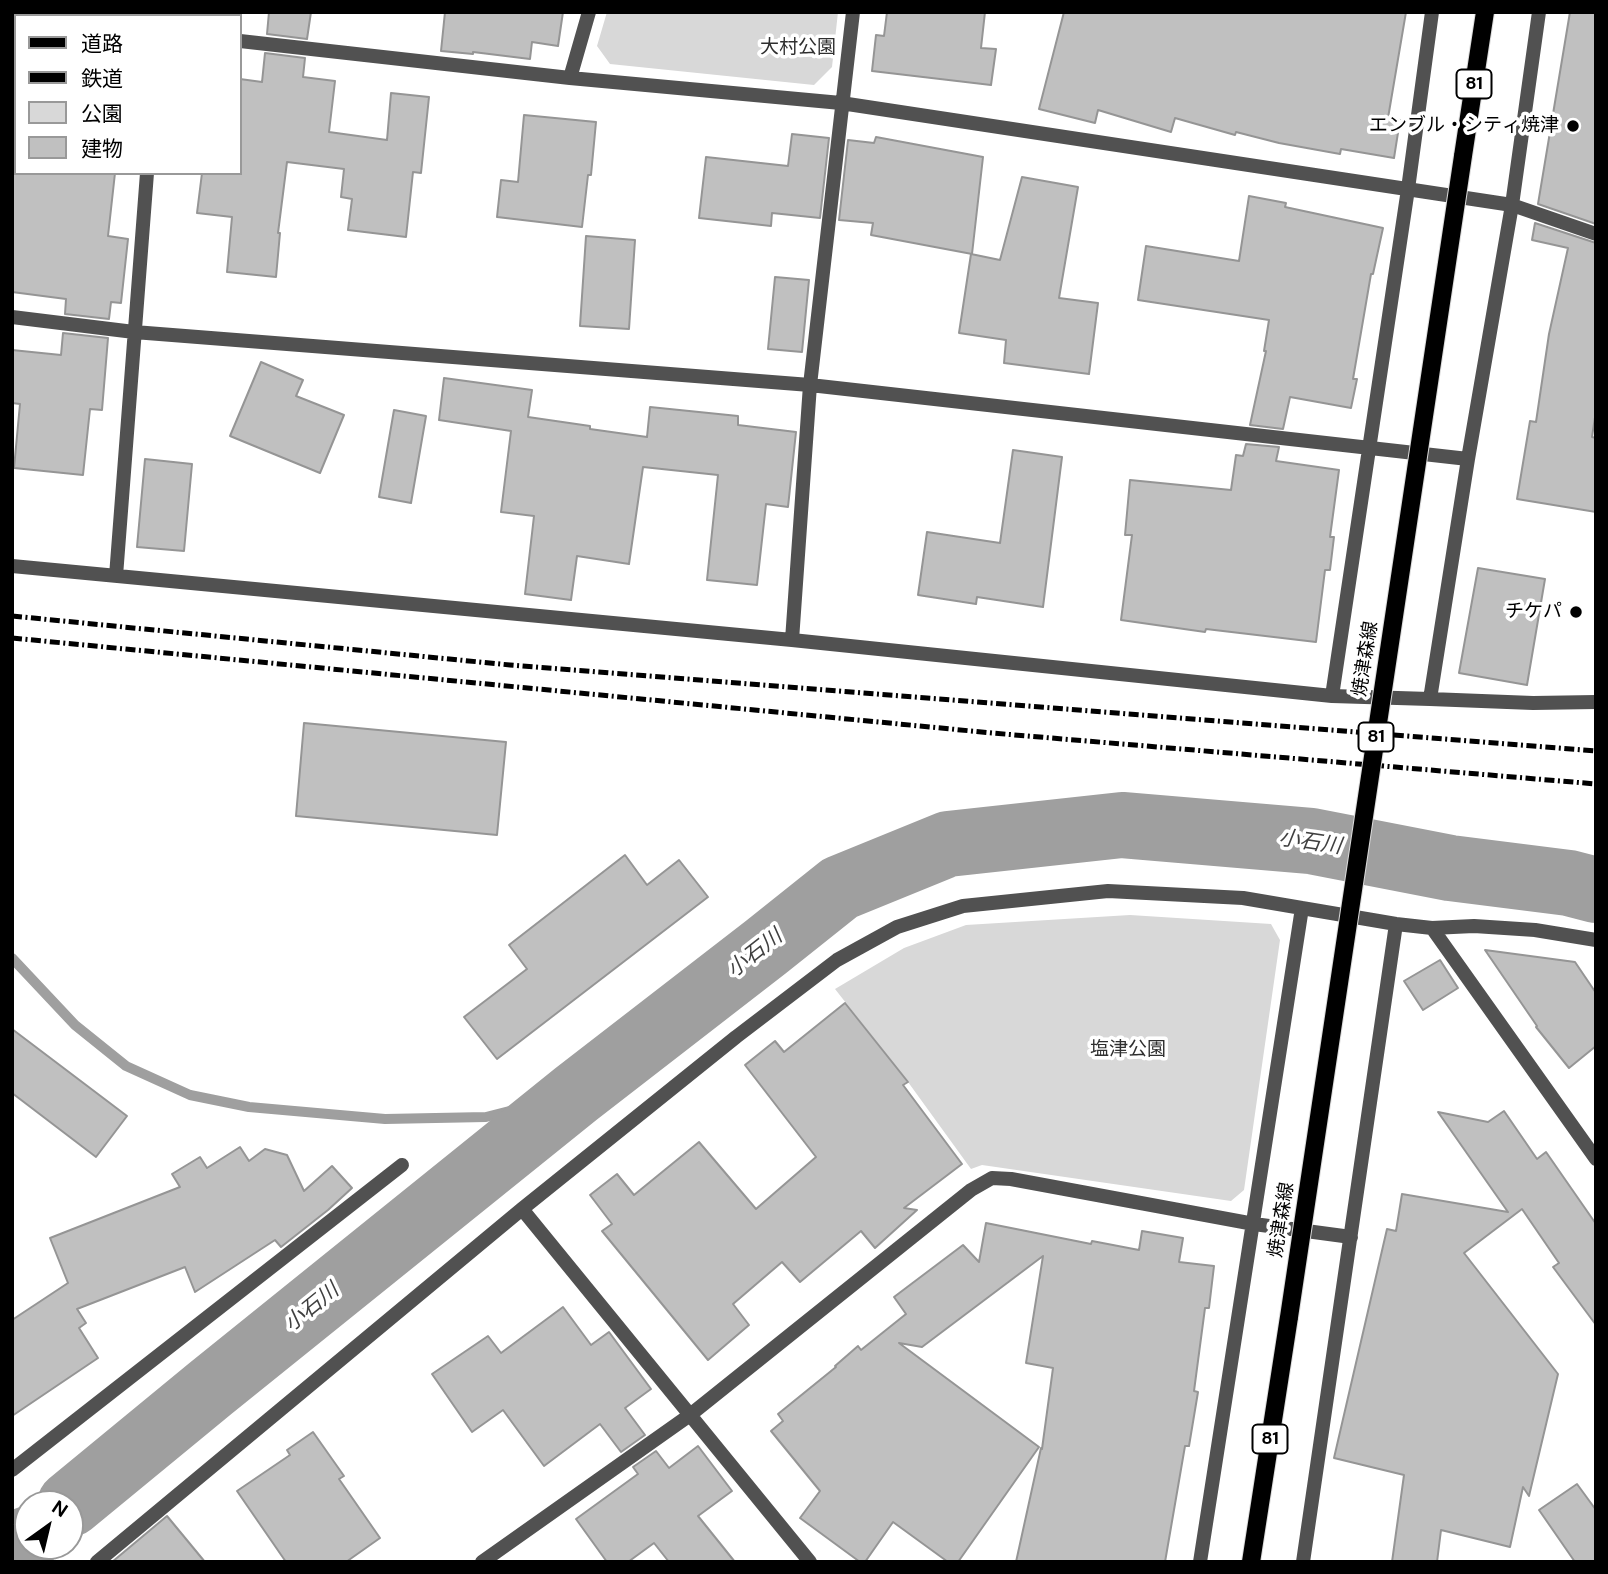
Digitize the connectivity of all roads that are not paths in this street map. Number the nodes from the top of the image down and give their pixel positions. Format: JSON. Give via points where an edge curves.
{"nodes":[{"id":1,"x":589,"y":12,"type":"edge"},
{"id":2,"x":853,"y":12,"type":"edge"},
{"id":3,"x":1432,"y":12,"type":"edge"},
{"id":4,"x":1485,"y":12,"type":"edge"},
{"id":5,"x":1539,"y":12,"type":"edge"},
{"id":6,"x":242,"y":41,"type":"edge"},
{"id":7,"x":570,"y":78,"type":"junction"},
{"id":8,"x":841,"y":103,"type":"junction"},
{"id":9,"x":147,"y":175,"type":"edge"},
{"id":10,"x":1408,"y":189,"type":"junction"},
{"id":11,"x":1512,"y":205,"type":"junction"},
{"id":12,"x":1596,"y":234,"type":"edge"},
{"id":13,"x":12,"y":317,"type":"edge"},
{"id":14,"x":134,"y":332,"type":"junction"},
{"id":15,"x":810,"y":385,"type":"junction"},
{"id":16,"x":1368,"y":447,"type":"junction"},
{"id":17,"x":1468,"y":459,"type":"junction"},
{"id":18,"x":12,"y":566,"type":"edge"},
{"id":19,"x":116,"y":576,"type":"junction"},
{"id":20,"x":792,"y":640,"type":"junction"},
{"id":21,"x":1332,"y":696,"type":"junction"},
{"id":22,"x":1430,"y":699,"type":"junction"},
{"id":23,"x":1596,"y":702,"type":"edge"},
{"id":24,"x":1302,"y":908,"type":"junction"},
{"id":25,"x":1396,"y":924,"type":"junction"},
{"id":26,"x":1432,"y":928,"type":"junction"},
{"id":27,"x":1596,"y":940,"type":"edge"},
{"id":28,"x":1596,"y":1159,"type":"edge"},
{"id":29,"x":402,"y":1165,"type":"dead end"},
{"id":30,"x":522,"y":1209,"type":"junction"},
{"id":31,"x":1254,"y":1224,"type":"junction"},
{"id":32,"x":1351,"y":1237,"type":"junction"},
{"id":33,"x":690,"y":1415,"type":"junction"},
{"id":34,"x":12,"y":1470,"type":"edge"},
{"id":35,"x":97,"y":1562,"type":"edge"},
{"id":36,"x":482,"y":1562,"type":"edge"},
{"id":37,"x":810,"y":1562,"type":"edge"},
{"id":38,"x":1200,"y":1562,"type":"edge"},
{"id":39,"x":1251,"y":1562,"type":"edge"},
{"id":40,"x":1303,"y":1562,"type":"edge"}],
"edges":[{"from":1,"to":7,"type":"street"},
{"from":2,"to":8,"type":"street"},
{"from":3,"to":10,"type":"street"},
{"from":4,"to":39,"type":"main road","name":"焼津森線","number":"81","bridge":true},
{"from":5,"to":11,"type":"street"},
{"from":6,"to":7,"type":"street"},
{"from":7,"to":8,"type":"street"},
{"from":8,"to":10,"type":"street"},
{"from":8,"to":15,"type":"street"},
{"from":9,"to":14,"type":"street"},
{"from":10,"to":11,"type":"street"},
{"from":10,"to":16,"type":"street"},
{"from":11,"to":12,"type":"street"},
{"from":11,"to":17,"type":"street"},
{"from":13,"to":14,"type":"street"},
{"from":14,"to":15,"type":"street"},
{"from":14,"to":19,"type":"street"},
{"from":15,"to":16,"type":"street"},
{"from":15,"to":20,"type":"street"},
{"from":16,"to":17,"type":"street"},
{"from":16,"to":21,"type":"street"},
{"from":17,"to":22,"type":"street"},
{"from":18,"to":19,"type":"street"},
{"from":19,"to":20,"type":"street"},
{"from":20,"to":21,"type":"street"},
{"from":21,"to":22,"type":"street"},
{"from":22,"to":23,"type":"street"},
{"from":24,"to":25,"type":"street"},
{"from":24,"to":30,"type":"street","via":[[1243,898],[1108,891],[963,906],[897,927],[837,960]]},
{"from":24,"to":31,"type":"street"},
{"from":25,"to":26,"type":"street"},
{"from":25,"to":32,"type":"street"},
{"from":26,"to":27,"type":"street","via":[[1535,930]]},
{"from":26,"to":28,"type":"street"},
{"from":29,"to":34,"type":"street"},
{"from":30,"to":33,"type":"street"},
{"from":30,"to":35,"type":"street"},
{"from":31,"to":32,"type":"street"},
{"from":31,"to":33,"type":"street","via":[[992,1178],[971,1190]]},
{"from":31,"to":38,"type":"street"},
{"from":32,"to":40,"type":"street"},
{"from":33,"to":36,"type":"street"},
{"from":33,"to":37,"type":"street"}]}
